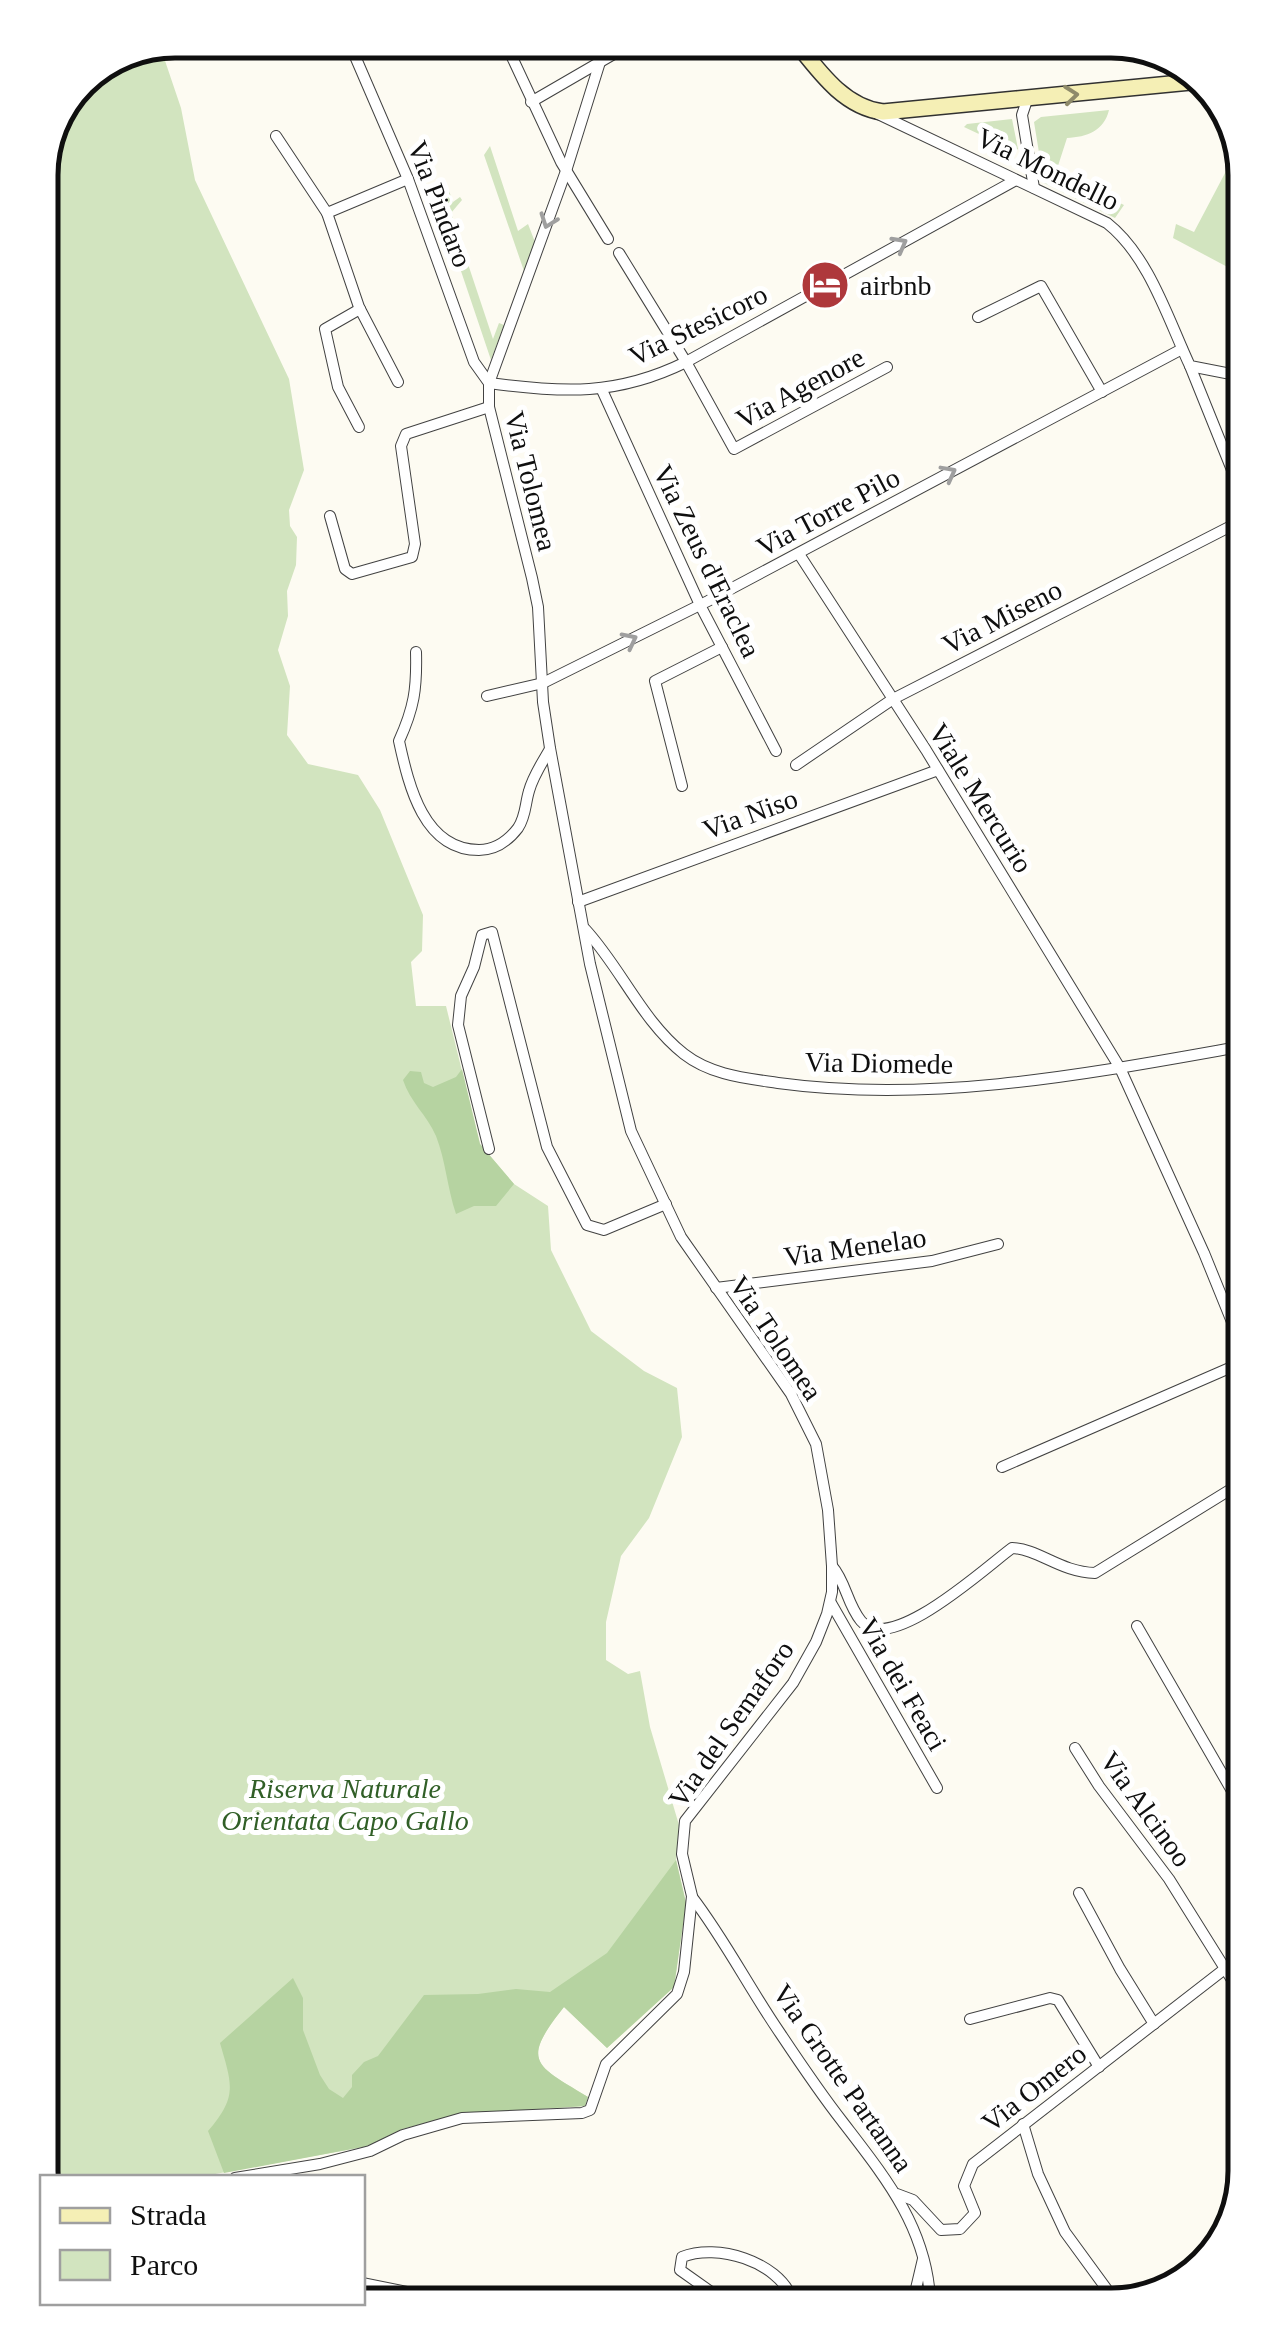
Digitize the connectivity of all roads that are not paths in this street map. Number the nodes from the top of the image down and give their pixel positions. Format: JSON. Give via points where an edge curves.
{"nodes":[{"id":1,"x":356,"y":58,"type":"edge"},
{"id":2,"x":512,"y":58,"type":"edge"},
{"id":3,"x":607,"y":58,"type":"edge"},
{"id":4,"x":810,"y":58,"type":"edge"},
{"id":5,"x":600,"y":62,"type":"junction"},
{"id":6,"x":1183,"y":83,"type":"edge"},
{"id":7,"x":1027,"y":100,"type":"junction"},
{"id":8,"x":531,"y":102,"type":"junction"},
{"id":9,"x":870,"y":110,"type":"junction"},
{"id":10,"x":276,"y":136,"type":"dead end"},
{"id":11,"x":566,"y":171,"type":"junction"},
{"id":12,"x":408,"y":179,"type":"junction"},
{"id":13,"x":1016,"y":180,"type":"junction"},
{"id":14,"x":1035,"y":189,"type":"junction"},
{"id":15,"x":326,"y":213,"type":"junction"},
{"id":16,"x":608,"y":239,"type":"dead end"},
{"id":17,"x":618,"y":252,"type":"dead end"},
{"id":18,"x":360,"y":310,"type":"junction"},
{"id":19,"x":978,"y":317,"type":"dead end"},
{"id":20,"x":1182,"y":349,"type":"junction"},
{"id":21,"x":686,"y":362,"type":"junction"},
{"id":22,"x":1190,"y":366,"type":"junction"},
{"id":23,"x":887,"y":367,"type":"dead end"},
{"id":24,"x":1228,"y":373,"type":"edge"},
{"id":25,"x":398,"y":382,"type":"dead end"},
{"id":26,"x":489,"y":383,"type":"junction"},
{"id":27,"x":602,"y":390,"type":"junction"},
{"id":28,"x":1102,"y":392,"type":"junction"},
{"id":29,"x":489,"y":406,"type":"junction"},
{"id":30,"x":359,"y":427,"type":"dead end"},
{"id":31,"x":1228,"y":460,"type":"edge"},
{"id":32,"x":330,"y":516,"type":"dead end"},
{"id":33,"x":1228,"y":526,"type":"edge"},
{"id":34,"x":799,"y":554,"type":"junction"},
{"id":35,"x":700,"y":605,"type":"junction"},
{"id":36,"x":722,"y":647,"type":"junction"},
{"id":37,"x":416,"y":652,"type":"dead end"},
{"id":38,"x":543,"y":683,"type":"junction"},
{"id":39,"x":487,"y":696,"type":"dead end"},
{"id":40,"x":893,"y":699,"type":"junction"},
{"id":41,"x":550,"y":748,"type":"junction"},
{"id":42,"x":776,"y":750,"type":"dead end"},
{"id":43,"x":796,"y":765,"type":"dead end"},
{"id":44,"x":938,"y":770,"type":"junction"},
{"id":45,"x":682,"y":786,"type":"dead end"},
{"id":46,"x":578,"y":902,"type":"junction"},
{"id":47,"x":583,"y":927,"type":"junction"},
{"id":48,"x":1228,"y":1049,"type":"edge"},
{"id":49,"x":1120,"y":1068,"type":"junction"},
{"id":50,"x":490,"y":1149,"type":"dead end"},
{"id":51,"x":666,"y":1204,"type":"junction"},
{"id":52,"x":998,"y":1244,"type":"dead end"},
{"id":53,"x":716,"y":1288,"type":"junction"},
{"id":54,"x":1228,"y":1313,"type":"edge"},
{"id":55,"x":1228,"y":1369,"type":"edge"},
{"id":56,"x":1002,"y":1468,"type":"dead end"},
{"id":57,"x":1228,"y":1491,"type":"edge"},
{"id":58,"x":832,"y":1566,"type":"junction"},
{"id":59,"x":830,"y":1602,"type":"junction"},
{"id":60,"x":1138,"y":1626,"type":"dead end"},
{"id":61,"x":1075,"y":1748,"type":"dead end"},
{"id":62,"x":1228,"y":1784,"type":"edge"},
{"id":63,"x":937,"y":1788,"type":"dead end"},
{"id":64,"x":1079,"y":1892,"type":"dead end"},
{"id":65,"x":692,"y":1896,"type":"junction"},
{"id":66,"x":1228,"y":1966,"type":"edge"},
{"id":67,"x":1224,"y":1969,"type":"junction"},
{"id":68,"x":1228,"y":1975,"type":"edge"},
{"id":69,"x":970,"y":2019,"type":"dead end"},
{"id":70,"x":1154,"y":2024,"type":"junction"},
{"id":71,"x":1099,"y":2066,"type":"junction"},
{"id":72,"x":1023,"y":2124,"type":"junction"},
{"id":73,"x":253,"y":2175,"type":"edge"},
{"id":74,"x":897,"y":2194,"type":"junction"},
{"id":75,"x":923,"y":2258,"type":"junction"},
{"id":76,"x":705,"y":2288,"type":"edge"},
{"id":77,"x":787,"y":2288,"type":"edge"},
{"id":78,"x":916,"y":2288,"type":"edge"},
{"id":79,"x":928,"y":2288,"type":"edge"},
{"id":80,"x":1107,"y":2288,"type":"edge"}],
"edges":[{"from":1,"to":12,"type":"street","name":"Via Pindaro"},
{"from":2,"to":8,"type":"street"},
{"from":3,"to":5,"type":"street"},
{"from":4,"to":9,"type":"main road","name":"Via Mondello","via":[[842,94]]},
{"from":5,"to":8,"type":"street"},
{"from":5,"to":11,"type":"street","name":"Via Tolomea"},
{"from":7,"to":6,"type":"main road","one_way":true},
{"from":7,"to":9,"type":"main road"},
{"from":7,"to":14,"type":"street","via":[[1022,115]]},
{"from":8,"to":11,"type":"street"},
{"from":9,"to":13,"type":"street","name":"Via Mondello"},
{"from":10,"to":15,"type":"street"},
{"from":11,"to":16,"type":"street"},
{"from":11,"to":26,"type":"street","name":"Via Tolomea","one_way":true},
{"from":12,"to":15,"type":"street"},
{"from":12,"to":26,"type":"street","name":"Via Pindaro","via":[[474,362]]},
{"from":13,"to":14,"type":"street","name":"Via Mondello"},
{"from":21,"to":13,"type":"street","name":"Via Stesicoro","one_way":true},
{"from":14,"to":20,"type":"street","name":"Via Mondello","via":[[1118,233]]},
{"from":15,"to":18,"type":"street"},
{"from":17,"to":21,"type":"street"},
{"from":18,"to":25,"type":"street"},
{"from":18,"to":30,"type":"street","via":[[325,329],[338,387]]},
{"from":19,"to":28,"type":"street","via":[[1040,286]]},
{"from":20,"to":22,"type":"street","name":"Via Mondello"},
{"from":20,"to":28,"type":"street","name":"Via Torre Pilo"},
{"from":21,"to":23,"type":"street","name":"Via Agenore","via":[[734,449]]},
{"from":21,"to":27,"type":"street","name":"Via Stesicoro","via":[[642,382]]},
{"from":22,"to":24,"type":"street"},
{"from":22,"to":31,"type":"street","name":"Via Mondello"},
{"from":26,"to":27,"type":"street","name":"Via Stesicoro"},
{"from":26,"to":29,"type":"street","name":"Via Tolomea"},
{"from":27,"to":35,"type":"street","name":"Via Zeus d'Eraclea"},
{"from":34,"to":28,"type":"street","name":"Via Torre Pilo","one_way":true},
{"from":29,"to":32,"type":"street","via":[[406,434],[401,446],[416,544],[412,557],[352,574]]},
{"from":29,"to":38,"type":"street","name":"Via Tolomea","via":[[532,578]]},
{"from":33,"to":40,"type":"street","name":"Via Miseno"},
{"from":34,"to":35,"type":"street","name":"Via Torre Pilo"},
{"from":34,"to":40,"type":"street","name":"Viale Mercurio"},
{"from":35,"to":36,"type":"street","name":"Via Zeus d'Eraclea"},
{"from":38,"to":35,"type":"street","name":"Via Torre Pilo","one_way":true},
{"from":36,"to":42,"type":"street","name":"Via Zeus d'Eraclea"},
{"from":36,"to":45,"type":"street","via":[[655,681]]},
{"from":37,"to":41,"type":"street","via":[[412,714],[399,741],[421,811],[432,830],[458,850],[491,850],[519,827]]},
{"from":38,"to":39,"type":"street","name":"Via Torre Pilo"},
{"from":38,"to":41,"type":"street","name":"Via Tolomea"},
{"from":40,"to":43,"type":"street","name":"Via Miseno"},
{"from":40,"to":44,"type":"street","name":"Viale Mercurio"},
{"from":41,"to":46,"type":"street","name":"Via Tolomea"},
{"from":44,"to":46,"type":"street","name":"Via Niso"},
{"from":44,"to":49,"type":"street","name":"Viale Mercurio"},
{"from":46,"to":47,"type":"street","name":"Via Tolomea"},
{"from":47,"to":49,"type":"street","name":"Via Diomede","via":[[683,1054],[734,1076],[816,1088],[900,1090]]},
{"from":47,"to":51,"type":"street","name":"Via Tolomea","via":[[631,1131]]},
{"from":48,"to":49,"type":"street","name":"Via Diomede"},
{"from":49,"to":54,"type":"street","name":"Viale Mercurio"},
{"from":50,"to":51,"type":"street","via":[[458,1025],[482,934],[492,932],[548,1147],[587,1224],[604,1230]]},
{"from":51,"to":53,"type":"street","name":"Via Tolomea"},
{"from":52,"to":53,"type":"street","name":"Via Menelao","via":[[932,1261]]},
{"from":53,"to":58,"type":"street","name":"Via Tolomea","via":[[791,1394],[816,1444]]},
{"from":55,"to":56,"type":"street"},
{"from":57,"to":58,"type":"street","via":[[1095,1574],[1012,1548],[924,1615],[890,1628],[862,1622]]},
{"from":58,"to":59,"type":"street","name":"Via del Semaforo"},
{"from":59,"to":63,"type":"street","name":"Via dei Feaci"},
{"from":59,"to":65,"type":"street","name":"Via del Semaforo","via":[[793,1683],[685,1821],[682,1854]]},
{"from":60,"to":62,"type":"street"},
{"from":61,"to":67,"type":"street","name":"Via Alcinoo"},
{"from":64,"to":70,"type":"street"},
{"from":65,"to":73,"type":"street","name":"Via del Semaforo","via":[[677,1994],[606,2064],[590,2110],[462,2118],[370,2151]]},
{"from":65,"to":74,"type":"street","name":"Via Grotte Partanna","via":[[778,2030]]},
{"from":66,"to":67,"type":"street","name":"Via Omero"},
{"from":67,"to":68,"type":"street","name":"Via Alcinoo"},
{"from":67,"to":70,"type":"street","name":"Via Omero"},
{"from":69,"to":71,"type":"street","via":[[1058,2000]]},
{"from":70,"to":71,"type":"street","name":"Via Omero"},
{"from":71,"to":72,"type":"street","name":"Via Omero"},
{"from":72,"to":74,"type":"street","name":"Via Omero","via":[[973,2164],[964,2186],[976,2214],[960,2229],[941,2230],[913,2200]]},
{"from":72,"to":80,"type":"street","via":[[1065,2232]]},
{"from":74,"to":75,"type":"street","name":"Via Grotte Partanna"},
{"from":75,"to":78,"type":"street"},
{"from":75,"to":79,"type":"street","name":"Via Grotte Partanna"},
{"from":76,"to":77,"type":"street","via":[[680,2270],[682,2257],[721,2253],[745,2260]]}]}
